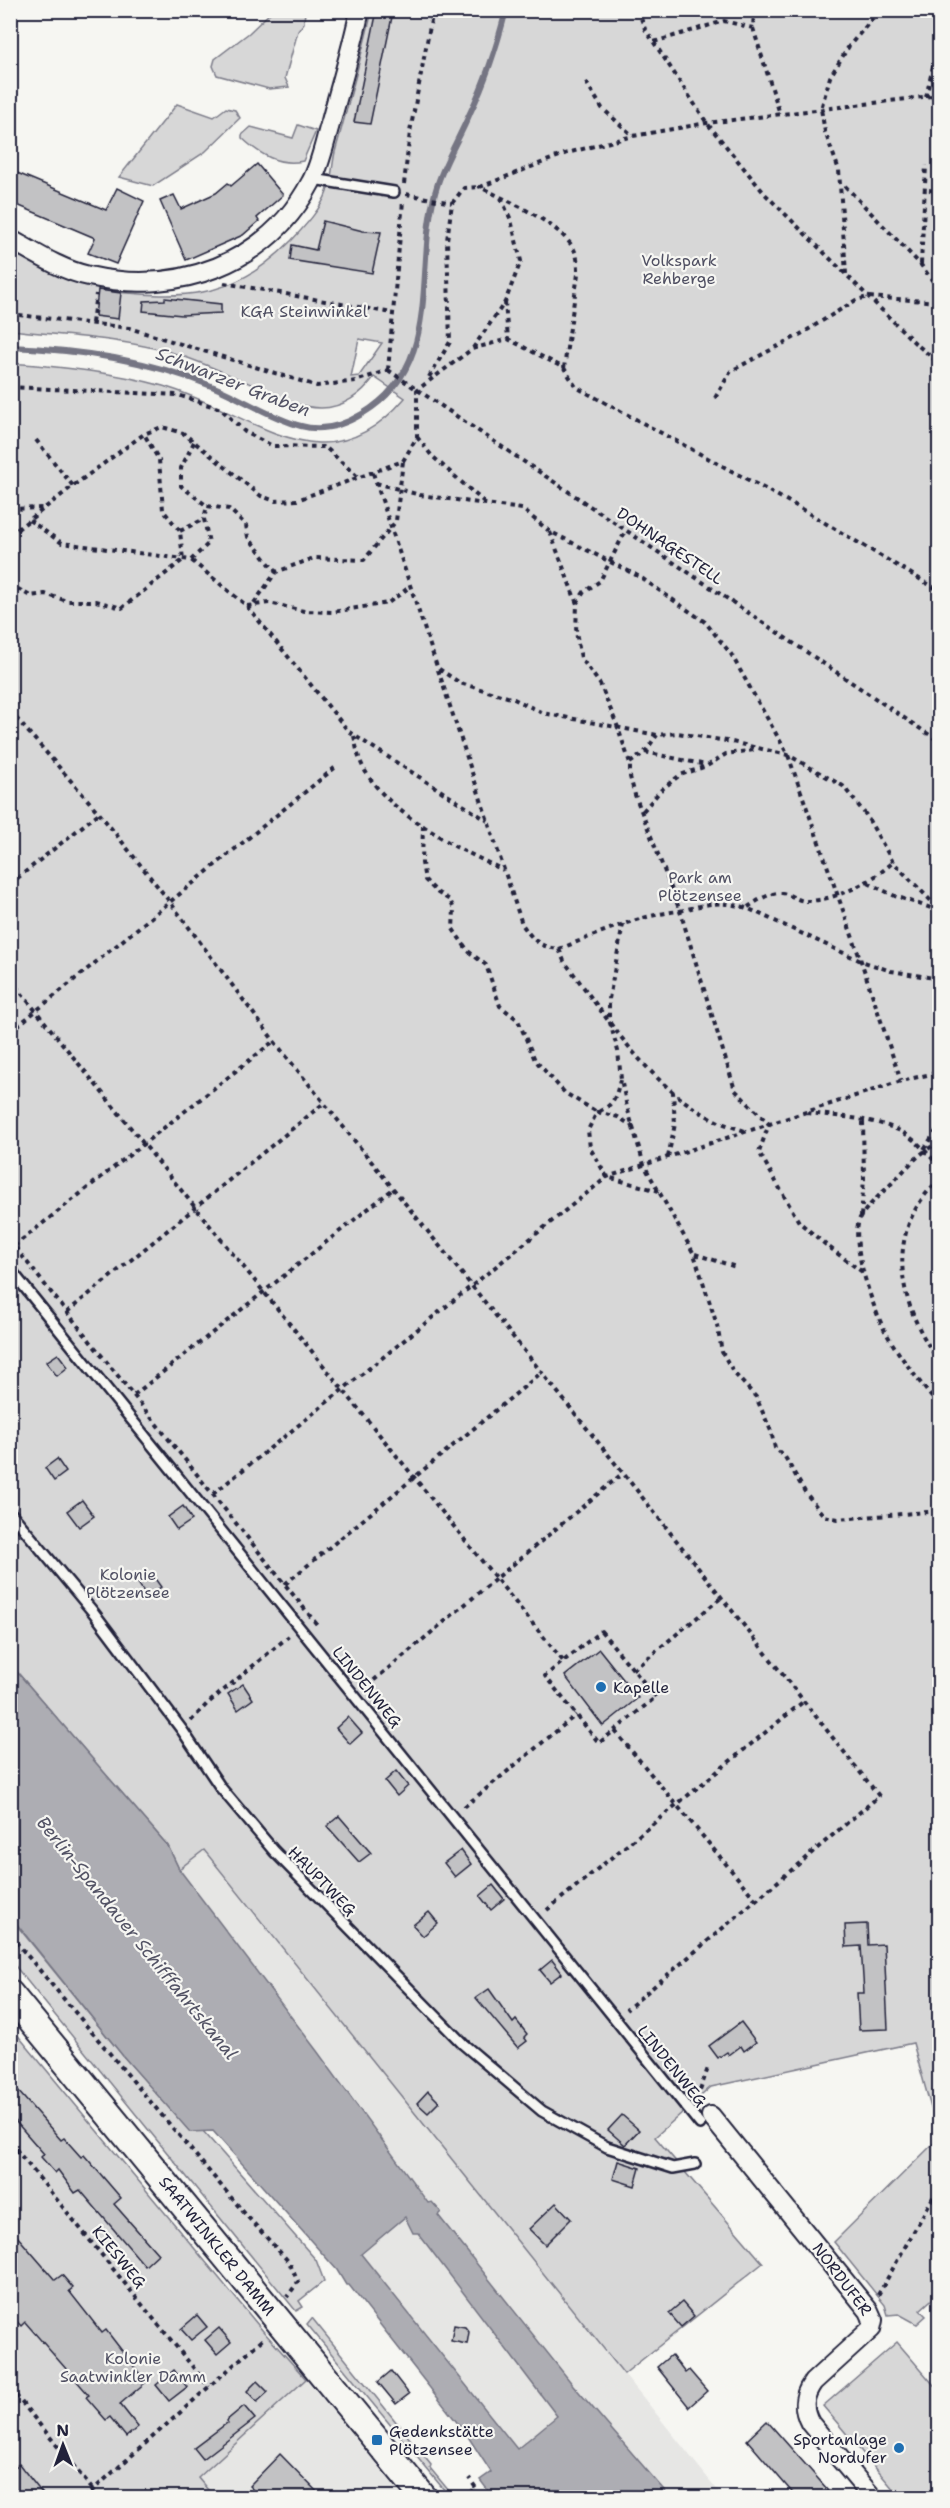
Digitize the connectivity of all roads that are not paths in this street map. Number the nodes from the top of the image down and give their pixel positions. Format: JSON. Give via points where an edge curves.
{"nodes":[{"id":1,"x":360,"y":10,"type":"edge"},
{"id":2,"x":313,"y":179,"type":"junction"},
{"id":3,"x":399,"y":193,"type":"road end"},
{"id":4,"x":10,"y":239,"type":"edge"},
{"id":5,"x":10,"y":1269,"type":"edge"},
{"id":6,"x":10,"y":1512,"type":"edge"},
{"id":7,"x":10,"y":1994,"type":"edge"},
{"id":8,"x":705,"y":2120,"type":"joint"},
{"id":9,"x":695,"y":2164,"type":"dead end"},
{"id":10,"x":424,"y":2498,"type":"edge"},
{"id":11,"x":873,"y":2498,"type":"edge"}],
"edges":[{"from":1,"to":2,"type":"street"},
{"from":2,"to":3,"type":"lane"},
{"from":2,"to":4,"type":"street","via":[[286,218],[260,242],[239,258],[198,275],[163,280],[87,276],[53,263]]},
{"from":5,"to":8,"type":"lane","name":"LINDENWEG","via":[[299,1628]]},
{"from":6,"to":9,"type":"lane","name":"HAUPTWEG","via":[[94,1614],[221,1788],[273,1851],[471,2052],[542,2111],[607,2147],[674,2168]]},
{"from":7,"to":10,"type":"main road","name":"SAATWINKLER DAMM"},
{"from":8,"to":11,"type":"street","name":"NORDUFER","via":[[869,2311],[871,2329],[813,2382],[807,2391],[804,2412]]}]}
